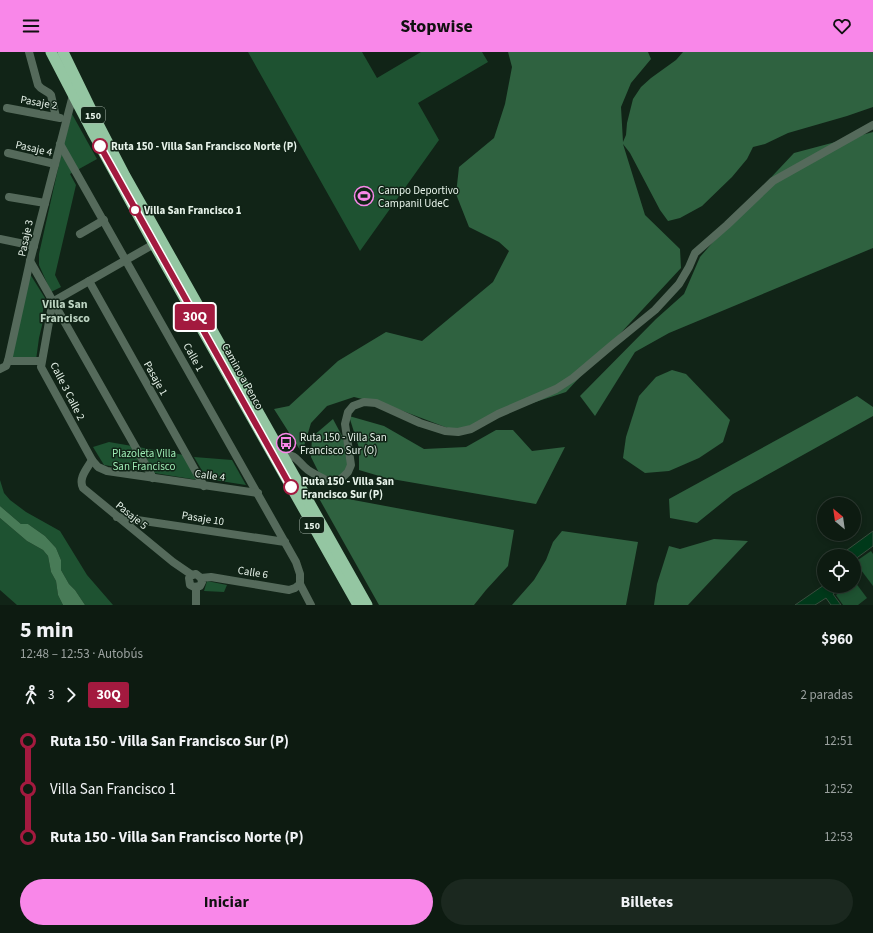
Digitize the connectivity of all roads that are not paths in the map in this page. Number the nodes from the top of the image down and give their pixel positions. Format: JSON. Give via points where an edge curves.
{"nodes":[{"id":1,"x":29,"y":52,"type":"edge"},
{"id":2,"x":51,"y":52,"type":"edge"},
{"id":3,"x":63,"y":52,"type":"edge"},
{"id":4,"x":73,"y":95,"type":"junction"},
{"id":5,"x":7,"y":108,"type":"dead end"},
{"id":6,"x":56,"y":117,"type":"junction"},
{"id":7,"x":67,"y":119,"type":"junction"},
{"id":8,"x":873,"y":125,"type":"edge"},
{"id":9,"x":60,"y":144,"type":"junction"},
{"id":10,"x":8,"y":154,"type":"dead end"},
{"id":11,"x":55,"y":164,"type":"junction"},
{"id":12,"x":9,"y":197,"type":"dead end"},
{"id":13,"x":45,"y":203,"type":"junction"},
{"id":14,"x":104,"y":220,"type":"junction"},
{"id":15,"x":80,"y":234,"type":"dead end"},
{"id":16,"x":0,"y":239,"type":"edge"},
{"id":17,"x":154,"y":244,"type":"junction"},
{"id":18,"x":34,"y":246,"type":"junction"},
{"id":19,"x":126,"y":260,"type":"junction"},
{"id":20,"x":30,"y":261,"type":"junction"},
{"id":21,"x":89,"y":281,"type":"junction"},
{"id":22,"x":53,"y":302,"type":"junction"},
{"id":23,"x":8,"y":361,"type":"junction"},
{"id":24,"x":41,"y":361,"type":"junction"},
{"id":25,"x":0,"y":369,"type":"edge"},
{"id":26,"x":281,"y":454,"type":"junction"},
{"id":27,"x":92,"y":460,"type":"junction"},
{"id":28,"x":153,"y":478,"type":"junction"},
{"id":29,"x":204,"y":486,"type":"junction"},
{"id":30,"x":258,"y":493,"type":"junction"},
{"id":31,"x":117,"y":516,"type":"junction"},
{"id":32,"x":285,"y":542,"type":"junction"},
{"id":33,"x":192,"y":575,"type":"junction"},
{"id":34,"x":201,"y":578,"type":"junction"},
{"id":35,"x":344,"y":580,"type":"junction"},
{"id":36,"x":300,"y":584,"type":"junction"},
{"id":37,"x":196,"y":587,"type":"junction"},
{"id":38,"x":196,"y":605,"type":"edge"},
{"id":39,"x":311,"y":605,"type":"edge"},
{"id":40,"x":350,"y":605,"type":"edge"},
{"id":41,"x":358,"y":605,"type":"edge"},
{"id":42,"x":367,"y":605,"type":"edge"}],
"edges":[{"from":1,"to":6,"type":"street","via":[[38,85],[51,95]]},
{"from":2,"to":4,"type":"highway","name":"Camino a Penco","number":"150"},
{"from":3,"to":26,"type":"highway","name":"Camino a Penco","number":"150","via":[[118,162]]},
{"from":4,"to":7,"type":"street","name":"Pasaje 3"},
{"from":4,"to":17,"type":"highway","name":"Camino a Penco","number":"150"},
{"from":5,"to":6,"type":"street","name":"Pasaje 2"},
{"from":6,"to":7,"type":"street","name":"Pasaje 2"},
{"from":7,"to":9,"type":"street","name":"Pasaje 3"},
{"from":8,"to":26,"type":"street","via":[[773,181],[695,253],[679,284],[655,310],[573,378],[556,389],[498,414],[471,429],[458,432],[445,431],[420,423],[376,403],[357,404],[348,412],[345,420],[351,465],[346,475],[334,482],[307,470],[296,458]]},
{"from":9,"to":11,"type":"street","name":"Pasaje 3"},
{"from":9,"to":14,"type":"street","name":"Calle 1"},
{"from":10,"to":11,"type":"street","name":"Pasaje 4"},
{"from":11,"to":13,"type":"street","name":"Pasaje 3"},
{"from":12,"to":13,"type":"street"},
{"from":13,"to":18,"type":"street","name":"Pasaje 3"},
{"from":14,"to":15,"type":"street"},
{"from":14,"to":19,"type":"street","name":"Calle 1"},
{"from":16,"to":18,"type":"street"},
{"from":17,"to":19,"type":"street"},
{"from":17,"to":35,"type":"highway","name":"Camino a Penco","number":"150"},
{"from":18,"to":20,"type":"street","name":"Pasaje 3"},
{"from":19,"to":21,"type":"street"},
{"from":19,"to":30,"type":"street","name":"Calle 1"},
{"from":20,"to":22,"type":"street","name":"Pasaje 3"},
{"from":20,"to":23,"type":"street"},
{"from":21,"to":22,"type":"street"},
{"from":21,"to":29,"type":"street","name":"Pasaje 1"},
{"from":22,"to":24,"type":"street","name":"Calle 3 Calle 2"},
{"from":22,"to":28,"type":"street","name":"Pasaje 3"},
{"from":23,"to":24,"type":"street"},
{"from":23,"to":25,"type":"street","via":[[6,366]]},
{"from":24,"to":27,"type":"street","name":"Calle 3 Calle 2","via":[[42,369]]},
{"from":26,"to":42,"type":"highway","name":"Camino a Penco","number":"150"},
{"from":27,"to":28,"type":"street","name":"Calle 4","via":[[103,470]]},
{"from":27,"to":31,"type":"street","name":"Pasaje 5","via":[[82,478],[82,485]]},
{"from":28,"to":29,"type":"street","name":"Calle 4"},
{"from":29,"to":30,"type":"street","name":"Calle 4"},
{"from":30,"to":32,"type":"street","name":"Calle 1"},
{"from":31,"to":32,"type":"street","name":"Pasaje 10"},
{"from":31,"to":33,"type":"street","name":"Pasaje 5"},
{"from":32,"to":36,"type":"street","name":"Calle 1","via":[[298,566]]},
{"from":33,"to":34,"type":"street","name":"Calle 6","via":[[196,574]]},
{"from":33,"to":37,"type":"street","via":[[189,583]]},
{"from":34,"to":36,"type":"street","name":"Calle 6","via":[[211,577],[289,590]]},
{"from":34,"to":37,"type":"street","via":[[201,584]]},
{"from":35,"to":40,"type":"highway"},
{"from":35,"to":41,"type":"highway","name":"Camino a Penco","number":"150"},
{"from":36,"to":39,"type":"street","name":"Calle 1"},
{"from":37,"to":38,"type":"street"}]}
